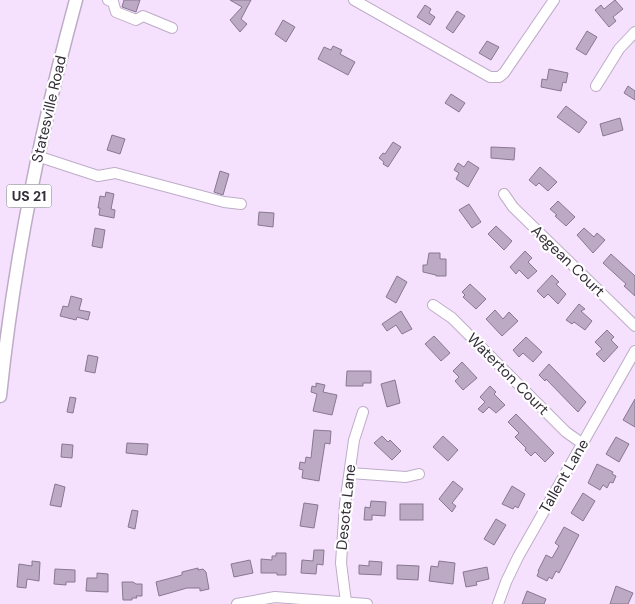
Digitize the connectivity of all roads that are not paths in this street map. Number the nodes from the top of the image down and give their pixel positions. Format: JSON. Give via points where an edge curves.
{"nodes":[{"id":1,"x":76,"y":0,"type":"edge"},
{"id":2,"x":108,"y":0,"type":"edge"},
{"id":3,"x":354,"y":0,"type":"edge"},
{"id":4,"x":554,"y":0,"type":"edge"},
{"id":5,"x":172,"y":28,"type":"dead end"},
{"id":6,"x":635,"y":32,"type":"edge"},
{"id":7,"x":596,"y":86,"type":"dead end"},
{"id":8,"x":37,"y":156,"type":"junction"},
{"id":9,"x":504,"y":194,"type":"dead end"},
{"id":10,"x":241,"y":204,"type":"dead end"},
{"id":11,"x":433,"y":305,"type":"dead end"},
{"id":12,"x":635,"y":326,"type":"edge"},
{"id":13,"x":635,"y":351,"type":"edge"},
{"id":14,"x":0,"y":396,"type":"edge"},
{"id":15,"x":363,"y":412,"type":"dead end"},
{"id":16,"x":582,"y":444,"type":"junction"},
{"id":17,"x":350,"y":473,"type":"junction"},
{"id":18,"x":419,"y":474,"type":"dead end"},
{"id":19,"x":298,"y":601,"type":"edge"},
{"id":20,"x":346,"y":602,"type":"junction"},
{"id":21,"x":237,"y":604,"type":"edge"},
{"id":22,"x":367,"y":604,"type":"edge"},
{"id":23,"x":498,"y":604,"type":"edge"}],
"edges":[{"from":1,"to":8,"type":"main road","name":"Statesville Road","number":"US 21"},
{"from":2,"to":5,"type":"street","via":[[116,12],[136,20],[144,16]]},
{"from":3,"to":4,"type":"street","via":[[490,78],[504,73]]},
{"from":6,"to":7,"type":"street","via":[[619,49]]},
{"from":8,"to":10,"type":"street","via":[[98,176],[115,173]]},
{"from":8,"to":14,"type":"main road","name":"Statesville Road","number":"US 21","via":[[20,240]]},
{"from":9,"to":12,"type":"street","name":"Aegean Court","via":[[513,207]]},
{"from":11,"to":16,"type":"street","name":"Waterton Court","via":[[452,318],[566,432]]},
{"from":13,"to":16,"type":"street","name":"Tallent Lane"},
{"from":15,"to":17,"type":"street","name":"Desota Lane","via":[[354,440]]},
{"from":16,"to":23,"type":"street","name":"Tallent Lane","via":[[518,557]]},
{"from":17,"to":18,"type":"street","via":[[406,477]]},
{"from":17,"to":20,"type":"street","name":"Desota Lane","via":[[341,549]]},
{"from":19,"to":20,"type":"street"},
{"from":19,"to":21,"type":"street","via":[[275,597]]},
{"from":20,"to":22,"type":"street"}]}
